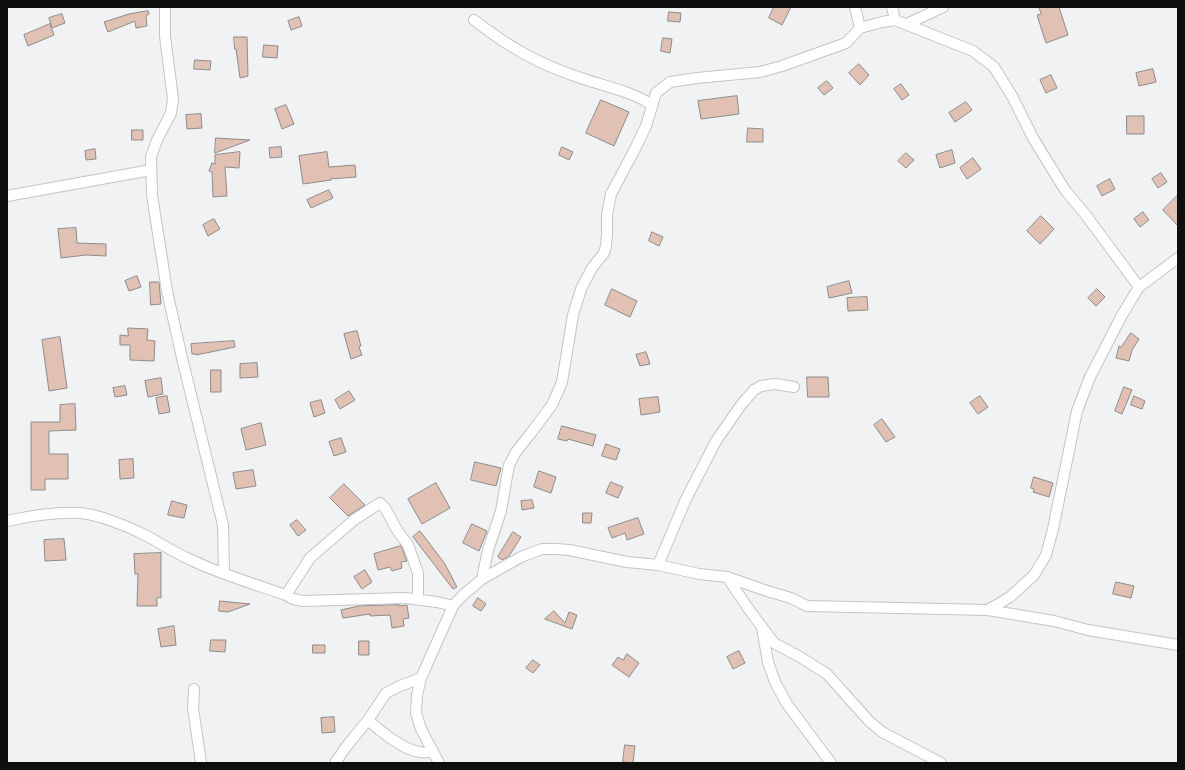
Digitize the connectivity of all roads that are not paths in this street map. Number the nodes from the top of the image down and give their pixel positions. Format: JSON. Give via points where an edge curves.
{"nodes":[{"id":1,"x":165,"y":7,"type":"edge"},
{"id":2,"x":855,"y":7,"type":"edge"},
{"id":3,"x":892,"y":7,"type":"edge"},
{"id":4,"x":943,"y":7,"type":"edge"},
{"id":5,"x":474,"y":20,"type":"dead end"},
{"id":6,"x":895,"y":20,"type":"junction"},
{"id":7,"x":907,"y":24,"type":"junction"},
{"id":8,"x":860,"y":28,"type":"junction"},
{"id":9,"x":652,"y":104,"type":"junction"},
{"id":10,"x":150,"y":170,"type":"junction"},
{"id":11,"x":7,"y":196,"type":"edge"},
{"id":12,"x":1178,"y":258,"type":"edge"},
{"id":13,"x":1139,"y":287,"type":"junction"},
{"id":14,"x":794,"y":387,"type":"dead end"},
{"id":15,"x":7,"y":521,"type":"edge"},
{"id":16,"x":658,"y":565,"type":"junction"},
{"id":17,"x":224,"y":573,"type":"junction"},
{"id":18,"x":727,"y":577,"type":"junction"},
{"id":19,"x":482,"y":579,"type":"junction"},
{"id":20,"x":286,"y":595,"type":"junction"},
{"id":21,"x":418,"y":599,"type":"junction"},
{"id":22,"x":453,"y":606,"type":"junction"},
{"id":23,"x":988,"y":610,"type":"junction"},
{"id":24,"x":761,"y":626,"type":"junction"},
{"id":25,"x":1178,"y":645,"type":"edge"},
{"id":26,"x":421,"y":678,"type":"junction"},
{"id":27,"x":194,"y":688,"type":"dead end"},
{"id":28,"x":368,"y":720,"type":"junction"},
{"id":29,"x":433,"y":751,"type":"junction"},
{"id":30,"x":201,"y":763,"type":"edge"},
{"id":31,"x":335,"y":763,"type":"edge"},
{"id":32,"x":439,"y":763,"type":"edge"},
{"id":33,"x":831,"y":763,"type":"edge"},
{"id":34,"x":942,"y":763,"type":"edge"}],
"edges":[{"from":1,"to":10,"type":"street","via":[[165,36],[173,100],[171,113],[151,157]]},
{"from":2,"to":8,"type":"street"},
{"from":3,"to":6,"type":"street"},
{"from":4,"to":7,"type":"street"},
{"from":5,"to":9,"type":"street","via":[[498,39],[550,67],[631,93]]},
{"from":6,"to":7,"type":"street"},
{"from":6,"to":8,"type":"street"},
{"from":7,"to":13,"type":"street","via":[[973,51],[994,67],[1065,190]]},
{"from":8,"to":9,"type":"street","via":[[846,43],[782,66],[760,72],[670,82],[656,93]]},
{"from":9,"to":19,"type":"street","via":[[646,126],[611,194],[606,246],[581,289],[573,315],[562,382],[552,404],[508,465],[501,511],[488,550]]},
{"from":10,"to":11,"type":"street"},
{"from":10,"to":17,"type":"street","via":[[167,291],[223,525]]},
{"from":12,"to":13,"type":"street"},
{"from":13,"to":23,"type":"street","via":[[1090,377],[1077,411],[1046,555],[1034,575],[1010,597]]},
{"from":14,"to":16,"type":"street","via":[[775,384],[761,386],[741,405],[716,441],[686,499]]},
{"from":15,"to":17,"type":"street","via":[[80,513],[100,517],[141,533],[189,559]]},
{"from":16,"to":18,"type":"street"},
{"from":16,"to":19,"type":"street","via":[[627,562],[570,550],[542,549],[521,557]]},
{"from":17,"to":20,"type":"street"},
{"from":18,"to":23,"type":"street","via":[[791,598],[807,606]]},
{"from":18,"to":24,"type":"street"},
{"from":19,"to":22,"type":"street"},
{"from":20,"to":21,"type":"street","via":[[303,601]]},
{"from":20,"to":21,"type":"street","via":[[310,558],[354,520],[380,503],[408,545],[418,573]]},
{"from":21,"to":22,"type":"street"},
{"from":22,"to":26,"type":"street"},
{"from":23,"to":25,"type":"street"},
{"from":24,"to":33,"type":"street","via":[[775,682],[787,704]]},
{"from":24,"to":34,"type":"street","via":[[774,643],[827,674],[882,732]]},
{"from":26,"to":28,"type":"street","via":[[386,693]]},
{"from":26,"to":29,"type":"street","via":[[416,713],[420,729]]},
{"from":27,"to":30,"type":"street"},
{"from":28,"to":29,"type":"street","via":[[398,743],[420,752]]},
{"from":28,"to":31,"type":"street"},
{"from":29,"to":32,"type":"street"}]}
